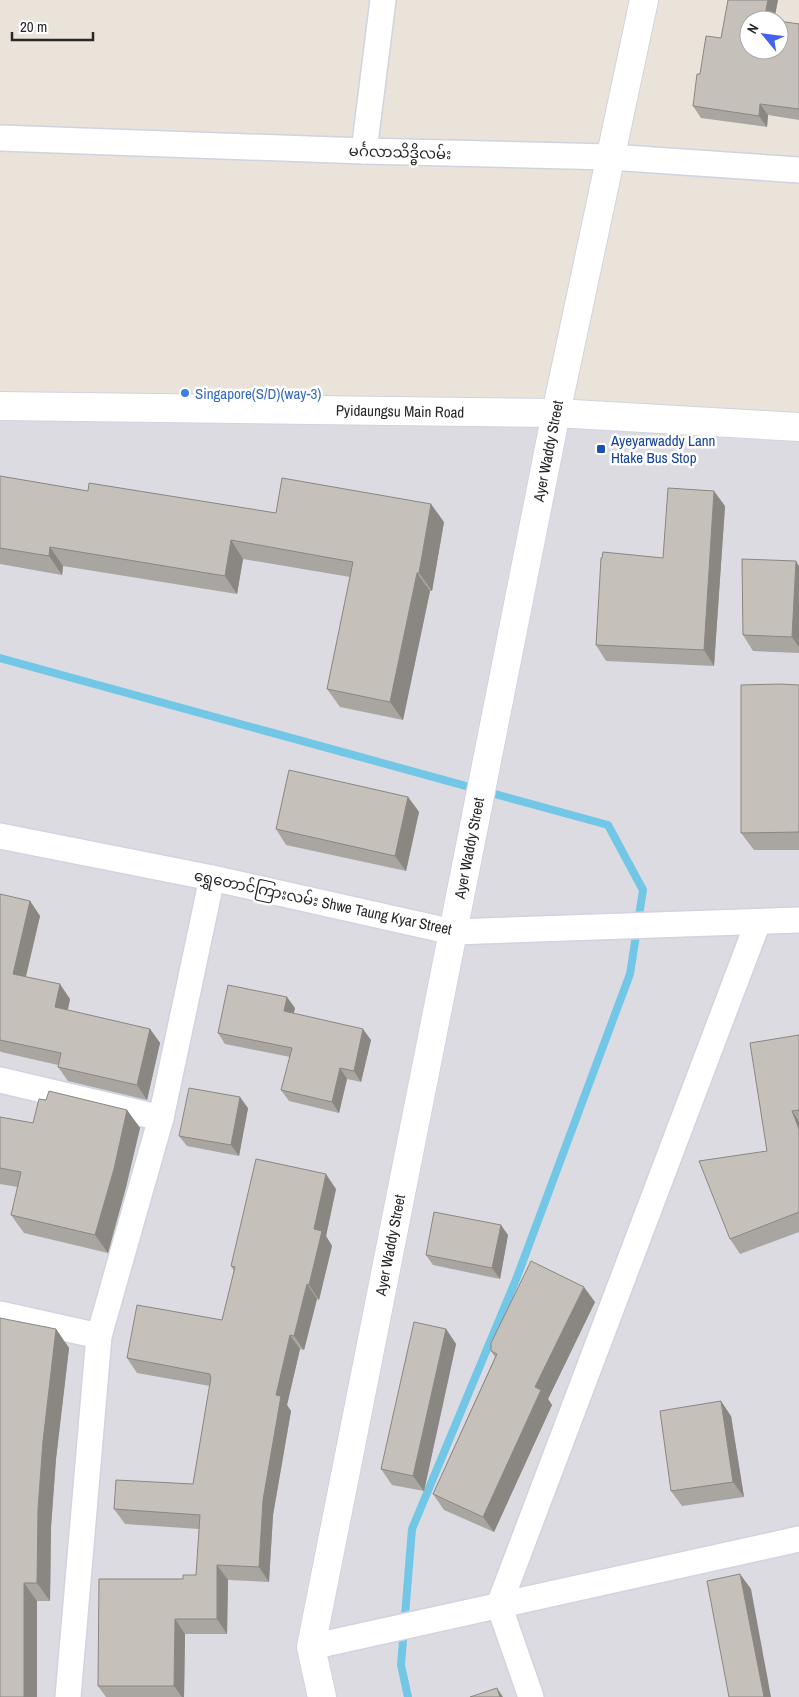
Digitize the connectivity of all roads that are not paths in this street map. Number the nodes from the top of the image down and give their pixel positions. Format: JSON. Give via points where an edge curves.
{"nodes":[{"id":1,"x":383,"y":0,"type":"edge"},
{"id":2,"x":644,"y":0,"type":"edge"},
{"id":3,"x":0,"y":138,"type":"edge"},
{"id":4,"x":364,"y":151,"type":"junction"},
{"id":5,"x":610,"y":157,"type":"junction"},
{"id":6,"x":799,"y":170,"type":"edge"},
{"id":7,"x":0,"y":406,"type":"edge"},
{"id":8,"x":556,"y":412,"type":"junction"},
{"id":9,"x":799,"y":427,"type":"edge"},
{"id":10,"x":0,"y":836,"type":"edge"},
{"id":11,"x":212,"y":878,"type":"junction"},
{"id":12,"x":799,"y":920,"type":"edge"},
{"id":13,"x":758,"y":922,"type":"junction"},
{"id":14,"x":452,"y":932,"type":"junction"},
{"id":15,"x":0,"y":1080,"type":"edge"},
{"id":16,"x":161,"y":1118,"type":"junction"},
{"id":17,"x":0,"y":1314,"type":"edge"},
{"id":18,"x":99,"y":1336,"type":"junction"},
{"id":19,"x":799,"y":1539,"type":"edge"},
{"id":20,"x":499,"y":1605,"type":"junction"},
{"id":21,"x":310,"y":1647,"type":"junction"},
{"id":22,"x":68,"y":1697,"type":"edge"},
{"id":23,"x":322,"y":1697,"type":"edge"},
{"id":24,"x":530,"y":1697,"type":"edge"}],
"edges":[{"from":1,"to":4,"type":"street"},
{"from":2,"to":5,"type":"street","name":"Ayer Waddy Street"},
{"from":3,"to":4,"type":"street","name":"မင်္ဂလာသိဒ္ဓိလမ်း"},
{"from":4,"to":5,"type":"street","name":"မင်္ဂလာသိဒ္ဓိလမ်း"},
{"from":5,"to":6,"type":"street","name":"မင်္ဂလာသိဒ္ဓိလမ်း"},
{"from":5,"to":8,"type":"street","name":"Ayer Waddy Street"},
{"from":7,"to":8,"type":"street","name":"Pyidaungsu Main Road"},
{"from":8,"to":9,"type":"street","name":"Pyidaungsu Main Road"},
{"from":8,"to":14,"type":"street","name":"Ayer Waddy Street"},
{"from":10,"to":11,"type":"street","name":"ရွှေတောင်ကြားလမ်း Shwe Taung Kyar Street"},
{"from":11,"to":14,"type":"street","name":"ရွှေတောင်ကြားလမ်း Shwe Taung Kyar Street"},
{"from":11,"to":16,"type":"street"},
{"from":12,"to":13,"type":"street","name":"ရွှေတောင်ကြားလမ်း Shwe Taung Kyar Street"},
{"from":13,"to":14,"type":"street","name":"ရွှေတောင်ကြားလမ်း Shwe Taung Kyar Street"},
{"from":13,"to":20,"type":"street"},
{"from":14,"to":21,"type":"street","name":"Ayer Waddy Street"},
{"from":15,"to":16,"type":"street"},
{"from":16,"to":18,"type":"street"},
{"from":17,"to":18,"type":"street"},
{"from":18,"to":22,"type":"street"},
{"from":19,"to":20,"type":"street"},
{"from":20,"to":21,"type":"street"},
{"from":20,"to":24,"type":"street"},
{"from":21,"to":23,"type":"street","name":"Ayer Waddy Street"}]}
